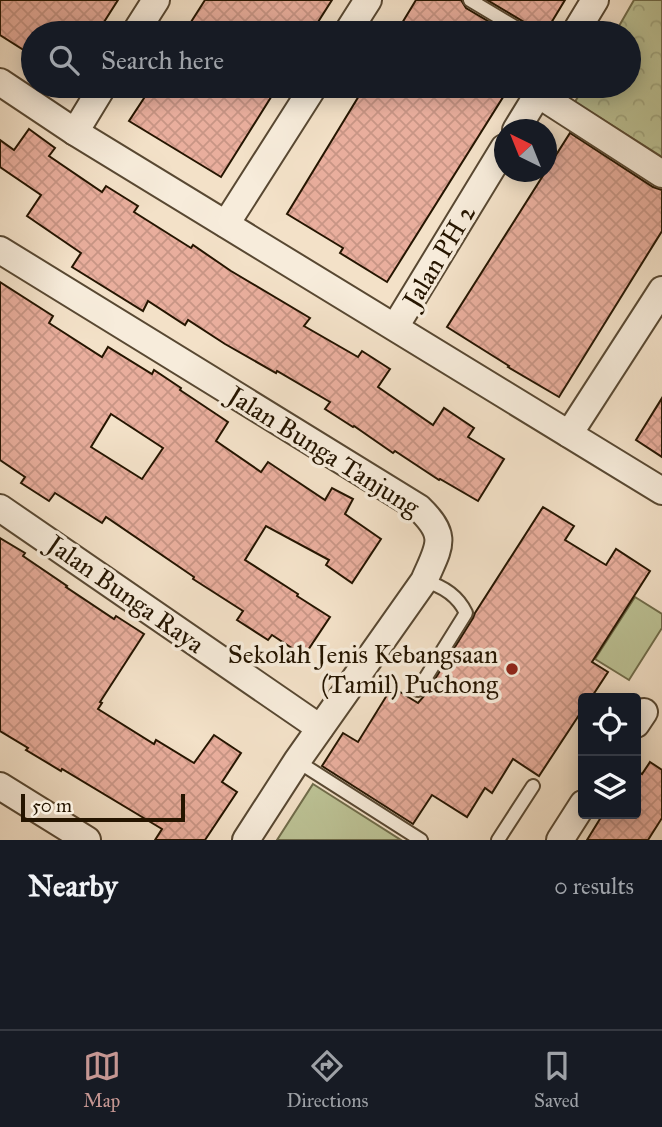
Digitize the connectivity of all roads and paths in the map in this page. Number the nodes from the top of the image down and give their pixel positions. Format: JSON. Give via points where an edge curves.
{"nodes":[{"id":1,"x":156,"y":0,"type":"edge"},
{"id":2,"x":369,"y":0,"type":"edge"},
{"id":3,"x":470,"y":0,"type":"edge"},
{"id":4,"x":595,"y":0,"type":"edge"},
{"id":5,"x":143,"y":21,"type":"edge"},
{"id":6,"x":355,"y":21,"type":"edge"},
{"id":7,"x":505,"y":21,"type":"edge"},
{"id":8,"x":582,"y":21,"type":"edge"},
{"id":9,"x":0,"y":82,"type":"edge"},
{"id":10,"x":21,"y":96,"type":"edge"},
{"id":11,"x":24,"y":98,"type":"edge"},
{"id":12,"x":96,"y":98,"type":"edge"},
{"id":13,"x":306,"y":98,"type":"edge"},
{"id":14,"x":535,"y":98,"type":"edge"},
{"id":15,"x":552,"y":98,"type":"edge"},
{"id":16,"x":523,"y":119,"type":"edge"},
{"id":17,"x":75,"y":131,"type":"junction"},
{"id":18,"x":494,"y":166,"type":"edge"},
{"id":19,"x":662,"y":174,"type":"edge"},
{"id":20,"x":226,"y":224,"type":"junction"},
{"id":21,"x":0,"y":250,"type":"edge"},
{"id":22,"x":662,"y":290,"type":"edge"},
{"id":23,"x":395,"y":327,"type":"junction"},
{"id":24,"x":569,"y":434,"type":"junction"},
{"id":25,"x":662,"y":491,"type":"edge"},
{"id":26,"x":0,"y":508,"type":"edge"},
{"id":27,"x":424,"y":581,"type":"junction"},
{"id":28,"x":418,"y":690,"type":"dead end"},
{"id":29,"x":320,"y":728,"type":"junction"},
{"id":30,"x":297,"y":761,"type":"junction"},
{"id":31,"x":0,"y":786,"type":"edge"},
{"id":32,"x":533,"y":786,"type":"dead end"},
{"id":33,"x":578,"y":812,"type":"edge"},
{"id":34,"x":87,"y":840,"type":"edge"},
{"id":35,"x":246,"y":840,"type":"edge"},
{"id":36,"x":421,"y":840,"type":"edge"},
{"id":37,"x":498,"y":840,"type":"edge"},
{"id":38,"x":560,"y":840,"type":"edge"}],
"edges":[{"from":1,"to":5,"type":"street"},
{"from":2,"to":6,"type":"street"},
{"from":3,"to":7,"type":"lane"},
{"from":4,"to":8,"type":"street"},
{"from":9,"to":10,"type":"street"},
{"from":11,"to":17,"type":"street"},
{"from":12,"to":17,"type":"street"},
{"from":13,"to":20,"type":"street"},
{"from":14,"to":16,"type":"street"},
{"from":15,"to":19,"type":"street"},
{"from":17,"to":20,"type":"street"},
{"from":18,"to":23,"type":"street","name":"Jalan PH 2"},
{"from":20,"to":23,"type":"street"},
{"from":21,"to":27,"type":"street","name":"Jalan Bunga Tanjung","via":[[419,508],[439,535]]},
{"from":22,"to":24,"type":"street"},
{"from":23,"to":24,"type":"street"},
{"from":24,"to":25,"type":"street"},
{"from":26,"to":29,"type":"street","name":"Jalan Bunga Raya"},
{"from":27,"to":28,"type":"lane","via":[[446,590],[466,613]]},
{"from":27,"to":29,"type":"street","name":"Jalan Bunga Tanjung"},
{"from":29,"to":30,"type":"street","name":"Jalan Bunga Tanjung"},
{"from":30,"to":35,"type":"street","name":"Jalan Bunga Tanjung"},
{"from":30,"to":36,"type":"lane"},
{"from":31,"to":34,"type":"street"},
{"from":32,"to":37,"type":"lane"},
{"from":33,"to":38,"type":"street"}]}
